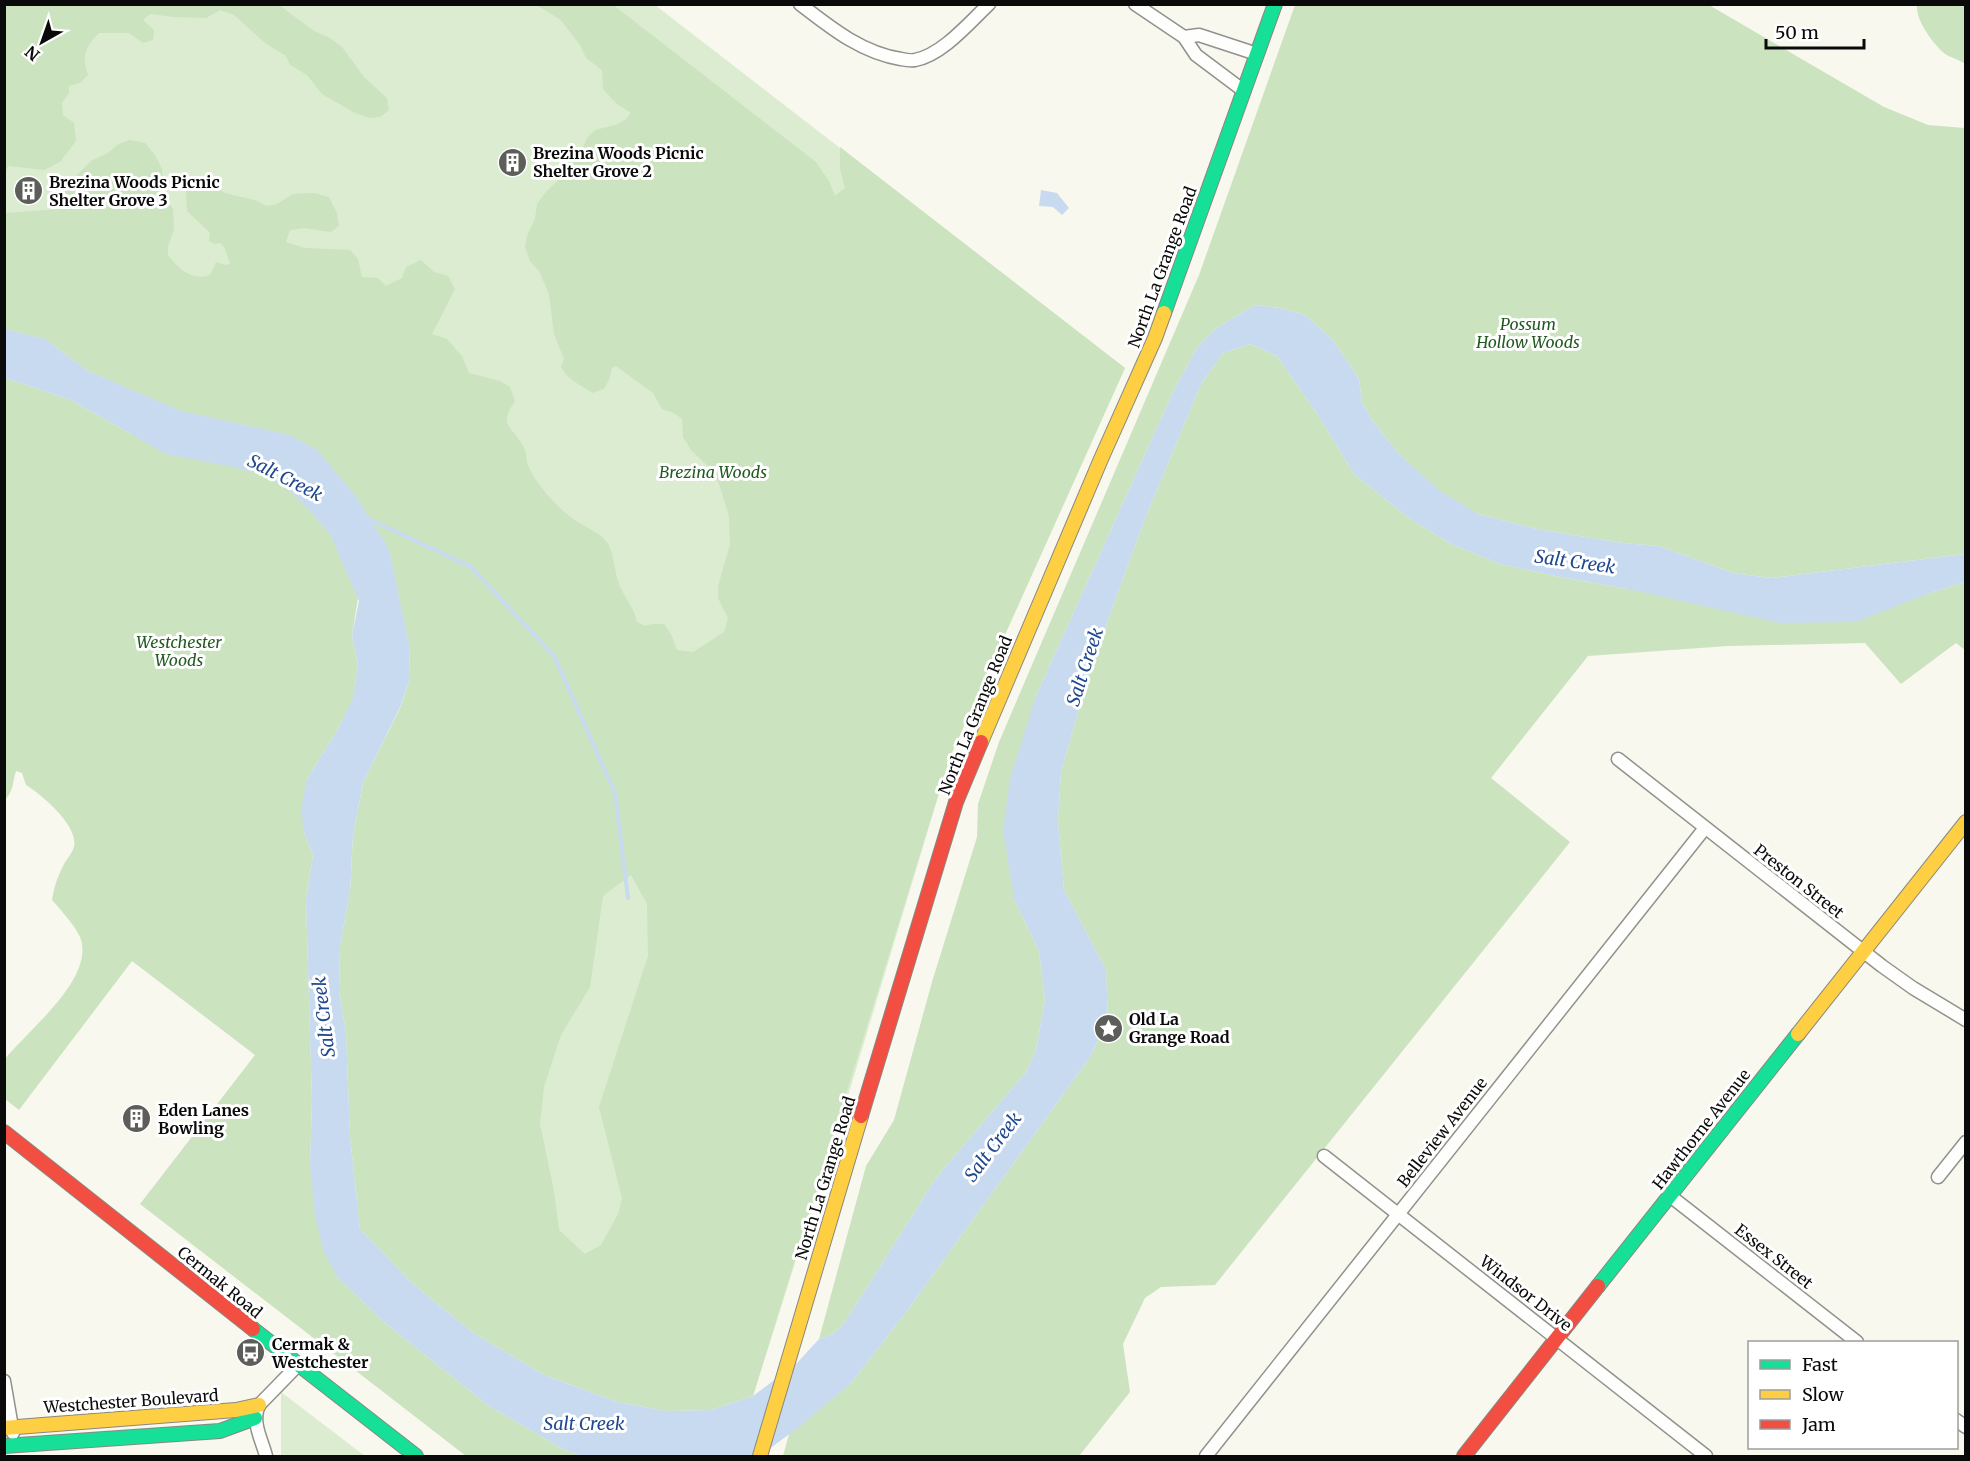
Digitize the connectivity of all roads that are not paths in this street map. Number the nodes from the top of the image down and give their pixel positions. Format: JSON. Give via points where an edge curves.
{"nodes":[{"id":1,"x":800,"y":4,"type":"edge"},
{"id":2,"x":988,"y":4,"type":"edge"},
{"id":3,"x":1136,"y":4,"type":"edge"},
{"id":4,"x":1275,"y":4,"type":"edge"},
{"id":5,"x":1184,"y":37,"type":"junction"},
{"id":6,"x":1257,"y":54,"type":"junction"},
{"id":7,"x":1244,"y":91,"type":"junction"},
{"id":8,"x":1618,"y":759,"type":"dead end"},
{"id":9,"x":1965,"y":822,"type":"edge"},
{"id":10,"x":1705,"y":828,"type":"junction"},
{"id":11,"x":1863,"y":952,"type":"junction"},
{"id":12,"x":1965,"y":1020,"type":"edge"},
{"id":13,"x":4,"y":1132,"type":"edge"},
{"id":14,"x":1965,"y":1143,"type":"edge"},
{"id":15,"x":1324,"y":1156,"type":"dead end"},
{"id":16,"x":1938,"y":1177,"type":"dead end"},
{"id":17,"x":1670,"y":1195,"type":"junction"},
{"id":18,"x":1398,"y":1214,"type":"junction"},
{"id":19,"x":1557,"y":1339,"type":"junction"},
{"id":20,"x":1856,"y":1341,"type":"edge"},
{"id":21,"x":298,"y":1365,"type":"junction"},
{"id":22,"x":4,"y":1381,"type":"edge"},
{"id":23,"x":257,"y":1412,"type":"junction"},
{"id":24,"x":8,"y":1427,"type":"edge"},
{"id":25,"x":10,"y":1445,"type":"edge"},
{"id":26,"x":266,"y":1456,"type":"edge"},
{"id":27,"x":416,"y":1456,"type":"edge"},
{"id":28,"x":760,"y":1456,"type":"edge"},
{"id":29,"x":1206,"y":1456,"type":"edge"},
{"id":30,"x":1464,"y":1456,"type":"edge"},
{"id":31,"x":1706,"y":1456,"type":"edge"}],
"edges":[{"from":1,"to":2,"type":"street","via":[[859,45],[888,57],[914,61],[935,52]]},
{"from":3,"to":5,"type":"street"},
{"from":4,"to":6,"type":"main road","name":"North La Grange Road"},
{"from":5,"to":6,"type":"street","via":[[1199,35]]},
{"from":5,"to":7,"type":"street","via":[[1196,54]]},
{"from":6,"to":7,"type":"main road","name":"North La Grange Road"},
{"from":7,"to":28,"type":"main road","name":"North La Grange Road","via":[[1155,338],[956,802]]},
{"from":8,"to":10,"type":"street","name":"Preston Street"},
{"from":9,"to":11,"type":"main road","name":"Hawthorne Avenue"},
{"from":10,"to":11,"type":"street","name":"Preston Street"},
{"from":10,"to":18,"type":"street","name":"Belleview Avenue"},
{"from":11,"to":12,"type":"street","name":"Preston Street"},
{"from":11,"to":17,"type":"main road","name":"Hawthorne Avenue"},
{"from":13,"to":21,"type":"main road","name":"Cermak Road"},
{"from":14,"to":16,"type":"street"},
{"from":15,"to":18,"type":"street","name":"Windsor Drive"},
{"from":17,"to":19,"type":"main road","name":"Hawthorne Avenue"},
{"from":17,"to":20,"type":"street","name":"Essex Street"},
{"from":18,"to":19,"type":"street","name":"Windsor Drive"},
{"from":18,"to":29,"type":"street","name":"Belleview Avenue"},
{"from":19,"to":30,"type":"main road","name":"Hawthorne Avenue"},
{"from":19,"to":31,"type":"street","name":"Windsor Drive"},
{"from":21,"to":23,"type":"street"},
{"from":21,"to":27,"type":"main road","name":"Cermak Road"},
{"from":22,"to":24,"type":"street"},
{"from":23,"to":24,"type":"main road","name":"Westchester Boulevard","via":[[236,1410]]},
{"from":23,"to":25,"type":"main road","via":[[220,1431]]},
{"from":23,"to":26,"type":"street"},
{"from":24,"to":25,"type":"street"}]}
